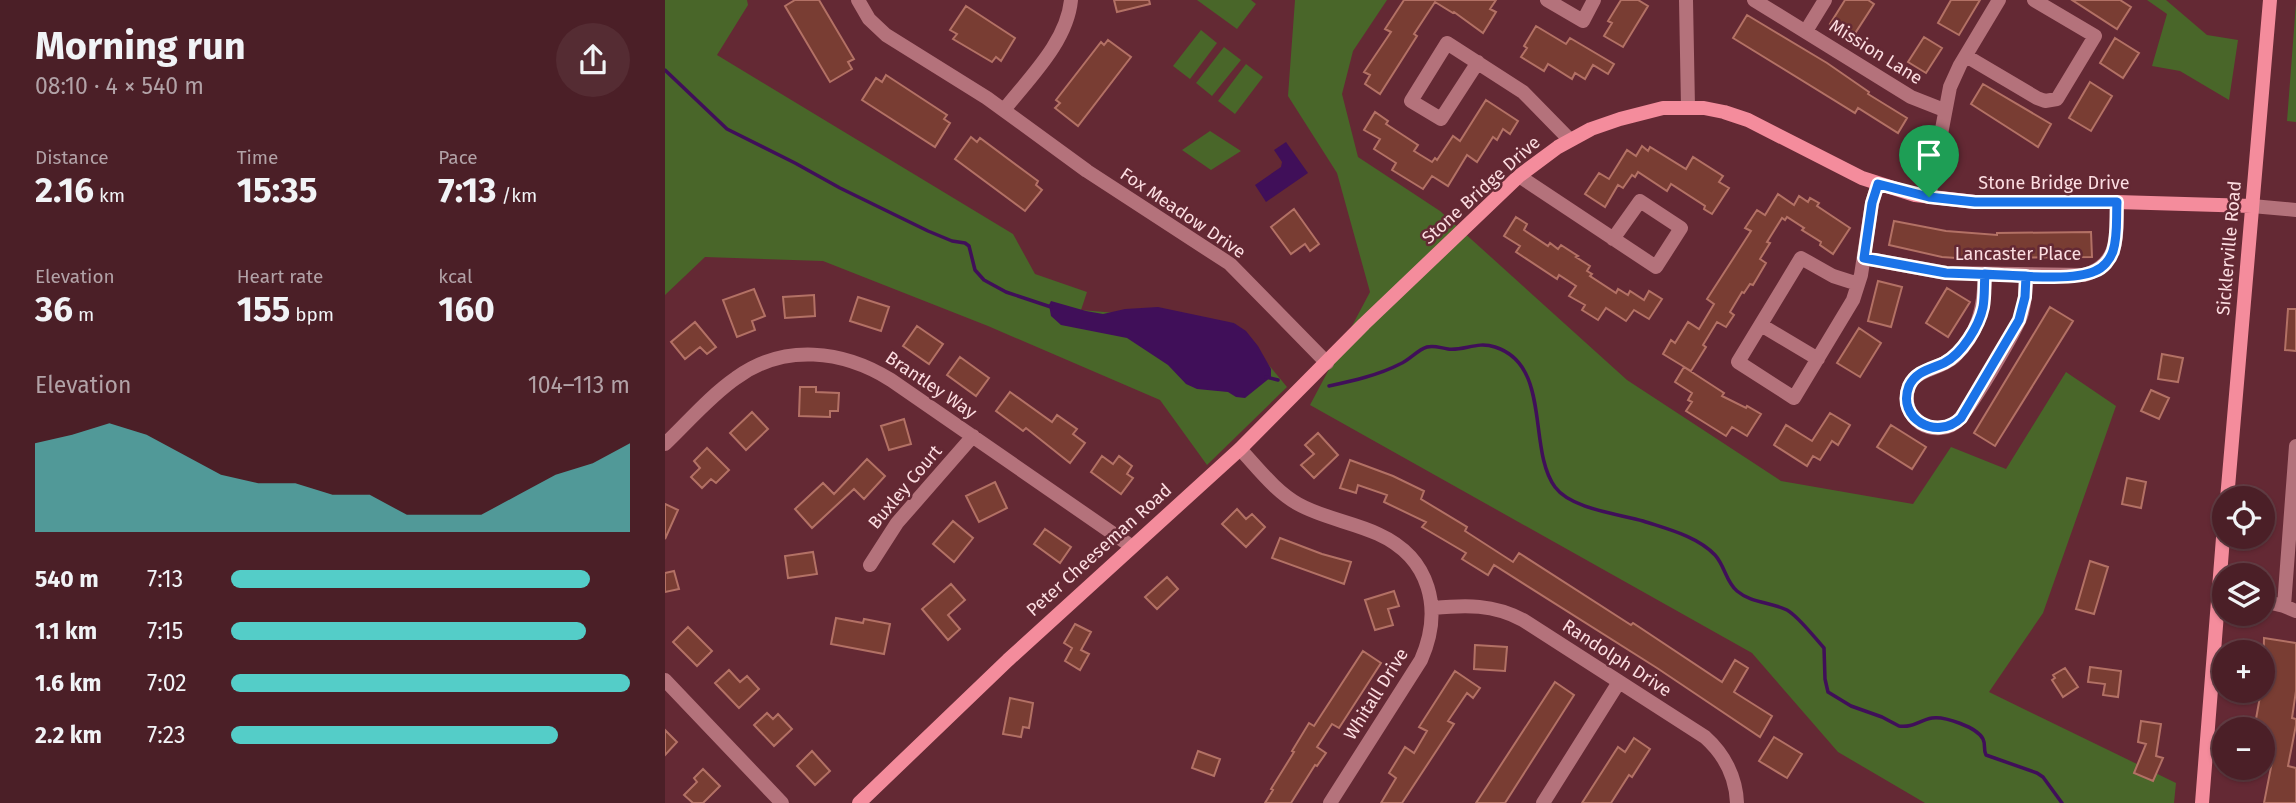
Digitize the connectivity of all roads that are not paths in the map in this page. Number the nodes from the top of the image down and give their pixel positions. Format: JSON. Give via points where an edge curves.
{"nodes":[{"id":1,"x":858,"y":0,"type":"edge"},
{"id":2,"x":1071,"y":0,"type":"edge"},
{"id":3,"x":1547,"y":0,"type":"edge"},
{"id":4,"x":1594,"y":0,"type":"edge"},
{"id":5,"x":1686,"y":0,"type":"edge"},
{"id":6,"x":1754,"y":0,"type":"edge"},
{"id":7,"x":1825,"y":0,"type":"edge"},
{"id":8,"x":1999,"y":0,"type":"edge"},
{"id":9,"x":2034,"y":0,"type":"edge"},
{"id":10,"x":2270,"y":0,"type":"edge"},
{"id":11,"x":1806,"y":31,"type":"junction"},
{"id":12,"x":1966,"y":56,"type":"junction"},
{"id":13,"x":1478,"y":62,"type":"junction"},
{"id":14,"x":1688,"y":107,"type":"junction"},
{"id":15,"x":1004,"y":110,"type":"junction"},
{"id":16,"x":1944,"y":110,"type":"junction"},
{"id":17,"x":1570,"y":140,"type":"junction"},
{"id":18,"x":1519,"y":176,"type":"junction"},
{"id":19,"x":1878,"y":184,"type":"junction"},
{"id":20,"x":1929,"y":197,"type":"junction"},
{"id":21,"x":2117,"y":202,"type":"junction"},
{"id":22,"x":2252,"y":206,"type":"junction"},
{"id":23,"x":2296,"y":210,"type":"edge"},
{"id":24,"x":1613,"y":239,"type":"junction"},
{"id":25,"x":1864,"y":258,"type":"junction"},
{"id":26,"x":1985,"y":274,"type":"junction"},
{"id":27,"x":2026,"y":276,"type":"junction"},
{"id":28,"x":1858,"y":284,"type":"junction"},
{"id":29,"x":1364,"y":324,"type":"joint"},
{"id":30,"x":1761,"y":325,"type":"junction"},
{"id":31,"x":1818,"y":359,"type":"junction"},
{"id":32,"x":1327,"y":363,"type":"junction"},
{"id":33,"x":974,"y":436,"type":"junction"},
{"id":34,"x":665,"y":443,"type":"edge"},
{"id":35,"x":2296,"y":446,"type":"edge"},
{"id":36,"x":1240,"y":449,"type":"junction"},
{"id":37,"x":2228,"y":486,"type":"edge"},
{"id":38,"x":1132,"y":547,"type":"junction"},
{"id":39,"x":870,"y":565,"type":"dead end"},
{"id":40,"x":1433,"y":608,"type":"junction"},
{"id":41,"x":2290,"y":608,"type":"edge"},
{"id":42,"x":2218,"y":626,"type":"edge"},
{"id":43,"x":665,"y":680,"type":"edge"},
{"id":44,"x":1619,"y":682,"type":"junction"},
{"id":45,"x":782,"y":803,"type":"edge"},
{"id":46,"x":859,"y":803,"type":"edge"},
{"id":47,"x":1330,"y":803,"type":"edge"},
{"id":48,"x":1543,"y":803,"type":"edge"},
{"id":49,"x":1737,"y":803,"type":"edge"},
{"id":50,"x":2202,"y":803,"type":"edge"}],
"edges":[{"from":1,"to":15,"type":"street","name":"Fox Meadow Drive","via":[[886,35]]},
{"from":2,"to":15,"type":"street","via":[[1058,38]]},
{"from":3,"to":4,"type":"street","via":[[1583,21]]},
{"from":5,"to":14,"type":"street"},
{"from":6,"to":11,"type":"street","name":"Mission Lane"},
{"from":7,"to":11,"type":"street"},
{"from":8,"to":12,"type":"street"},
{"from":9,"to":12,"type":"street","via":[[2095,36],[2057,99],[2037,98]]},
{"from":10,"to":22,"type":"street","name":"Sicklerville Road"},
{"from":11,"to":16,"type":"street","name":"Mission Lane","via":[[1911,97]]},
{"from":12,"to":16,"type":"street","via":[[1954,76]]},
{"from":13,"to":13,"type":"street","via":[[1447,43],[1411,101],[1441,119]]},
{"from":13,"to":17,"type":"street","via":[[1523,92]]},
{"from":14,"to":17,"type":"street","name":"Stone Bridge Drive","via":[[1639,113]]},
{"from":14,"to":19,"type":"street","name":"Stone Bridge Drive","via":[[1724,111],[1748,120]]},
{"from":15,"to":32,"type":"street","name":"Fox Meadow Drive","via":[[1087,171],[1230,264]]},
{"from":16,"to":20,"type":"street"},
{"from":17,"to":18,"type":"street","name":"Stone Bridge Drive"},
{"from":18,"to":24,"type":"street"},
{"from":18,"to":29,"type":"street","name":"Stone Bridge Drive"},
{"from":19,"to":20,"type":"street","name":"Stone Bridge Drive"},
{"from":19,"to":25,"type":"street"},
{"from":20,"to":21,"type":"street","name":"Stone Bridge Drive","via":[[1975,202]]},
{"from":21,"to":22,"type":"street","name":"Stone Bridge Drive"},
{"from":21,"to":27,"type":"street","name":"Lancaster Place","via":[[2113,252],[2101,268],[2084,275]]},
{"from":22,"to":23,"type":"street"},
{"from":22,"to":37,"type":"street","name":"Sicklerville Road"},
{"from":24,"to":24,"type":"street","via":[[1656,267],[1681,228],[1640,201]]},
{"from":25,"to":26,"type":"street","name":"Lancaster Place","via":[[1946,273]]},
{"from":25,"to":28,"type":"street"},
{"from":26,"to":27,"type":"street","name":"Lancaster Place"},
{"from":26,"to":27,"type":"street","via":[[1982,312],[1963,346],[1951,359],[1923,371],[1910,385],[1910,413],[1930,428],[1953,424],[1967,408],[2019,320]]},
{"from":28,"to":30,"type":"street","via":[[1801,258]]},
{"from":28,"to":31,"type":"street","via":[[1846,315]]},
{"from":29,"to":32,"type":"street","name":"Peter Cheeseman Road"},
{"from":30,"to":31,"type":"street"},
{"from":30,"to":31,"type":"street","via":[[1738,362],[1794,398]]},
{"from":32,"to":36,"type":"street","name":"Peter Cheeseman Road"},
{"from":33,"to":34,"type":"street","name":"Brantley Way","via":[[868,366],[809,353],[771,360],[737,377]]},
{"from":33,"to":38,"type":"street","name":"Brantley Way"},
{"from":33,"to":39,"type":"street","name":"Buxley Court","via":[[902,517]]},
{"from":35,"to":41,"type":"street"},
{"from":36,"to":38,"type":"street","name":"Peter Cheeseman Road"},
{"from":36,"to":40,"type":"street","name":"Whitall Drive","via":[[1290,499],[1394,543],[1420,572]]},
{"from":38,"to":46,"type":"street","name":"Peter Cheeseman Road"},
{"from":40,"to":44,"type":"street","name":"Randolph Drive","via":[[1476,606],[1511,614]]},
{"from":40,"to":47,"type":"street","name":"Whitall Drive","via":[[1422,660]]},
{"from":42,"to":50,"type":"street"},
{"from":43,"to":45,"type":"street"},
{"from":44,"to":48,"type":"street"},
{"from":44,"to":49,"type":"street","name":"Randolph Drive","via":[[1711,743],[1731,773]]}]}
